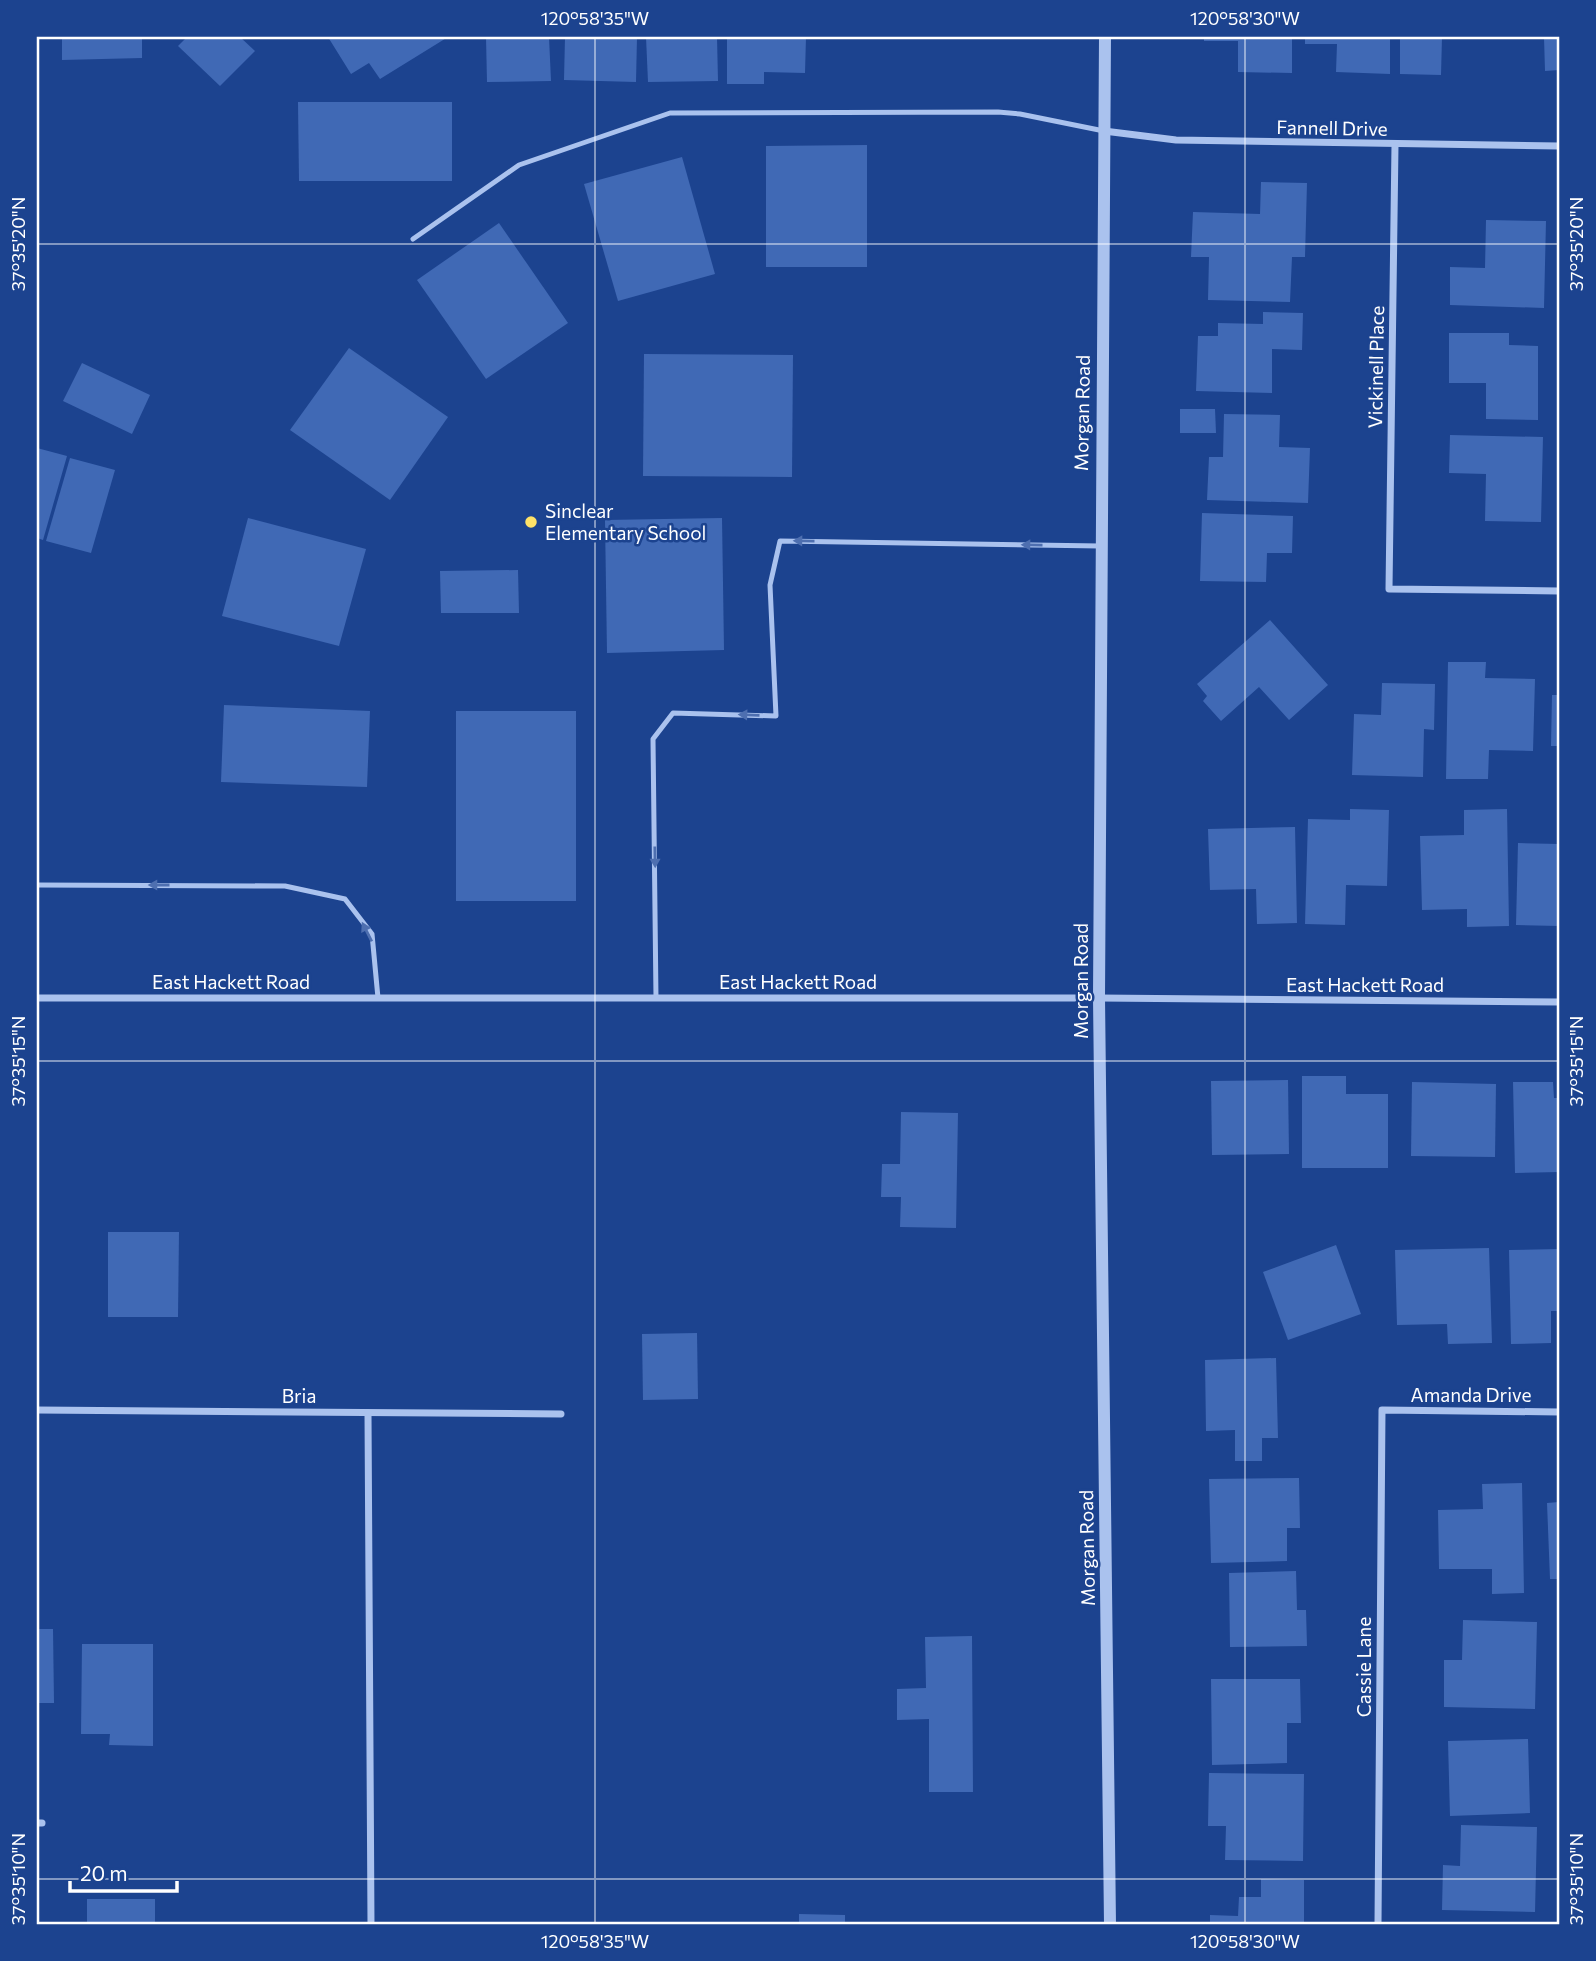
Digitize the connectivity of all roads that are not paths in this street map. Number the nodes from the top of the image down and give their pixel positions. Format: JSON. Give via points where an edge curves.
{"nodes":[{"id":1,"x":1105,"y":37,"type":"edge"},
{"id":2,"x":1104,"y":131,"type":"junction"},
{"id":3,"x":1395,"y":145,"type":"junction"},
{"id":4,"x":1559,"y":146,"type":"edge"},
{"id":5,"x":412,"y":239,"type":"dead end"},
{"id":6,"x":1100,"y":546,"type":"junction"},
{"id":7,"x":1559,"y":591,"type":"edge"},
{"id":8,"x":37,"y":885,"type":"edge"},
{"id":9,"x":37,"y":998,"type":"edge"},
{"id":10,"x":378,"y":998,"type":"junction"},
{"id":11,"x":656,"y":998,"type":"junction"},
{"id":12,"x":1099,"y":998,"type":"junction"},
{"id":13,"x":1559,"y":1002,"type":"edge"},
{"id":14,"x":37,"y":1410,"type":"edge"},
{"id":15,"x":1382,"y":1410,"type":"joint"},
{"id":16,"x":1559,"y":1412,"type":"edge"},
{"id":17,"x":368,"y":1413,"type":"junction"},
{"id":18,"x":561,"y":1414,"type":"dead end"},
{"id":19,"x":371,"y":1924,"type":"edge"},
{"id":20,"x":1110,"y":1924,"type":"edge"},
{"id":21,"x":1378,"y":1924,"type":"edge"}],
"edges":[{"from":1,"to":2,"type":"street","name":"Morgan Road"},
{"from":2,"to":3,"type":"street","name":"Fannell Drive","via":[[1176,140]]},
{"from":2,"to":5,"type":"lane","via":[[998,112],[670,113],[519,165]]},
{"from":2,"to":6,"type":"street","name":"Morgan Road"},
{"from":3,"to":4,"type":"street","name":"Fannell Drive"},
{"from":3,"to":7,"type":"street","name":"Vickinell Place","via":[[1389,589]]},
{"from":6,"to":11,"type":"lane","one_way":true,"via":[[780,541],[770,585],[776,716],[673,713],[653,739]]},
{"from":6,"to":12,"type":"street","name":"Morgan Road"},
{"from":10,"to":8,"type":"lane","one_way":true,"via":[[372,934],[345,899],[285,886]]},
{"from":9,"to":10,"type":"street","name":"East Hackett Road"},
{"from":10,"to":11,"type":"street","name":"East Hackett Road"},
{"from":11,"to":12,"type":"street","name":"East Hackett Road"},
{"from":12,"to":13,"type":"street","name":"East Hackett Road"},
{"from":12,"to":20,"type":"street","name":"Morgan Road"},
{"from":14,"to":17,"type":"street","name":"Bria"},
{"from":15,"to":16,"type":"street","name":"Amanda Drive"},
{"from":15,"to":21,"type":"street","name":"Cassie Lane"},
{"from":17,"to":18,"type":"street","name":"Bria"},
{"from":17,"to":19,"type":"street"}]}
